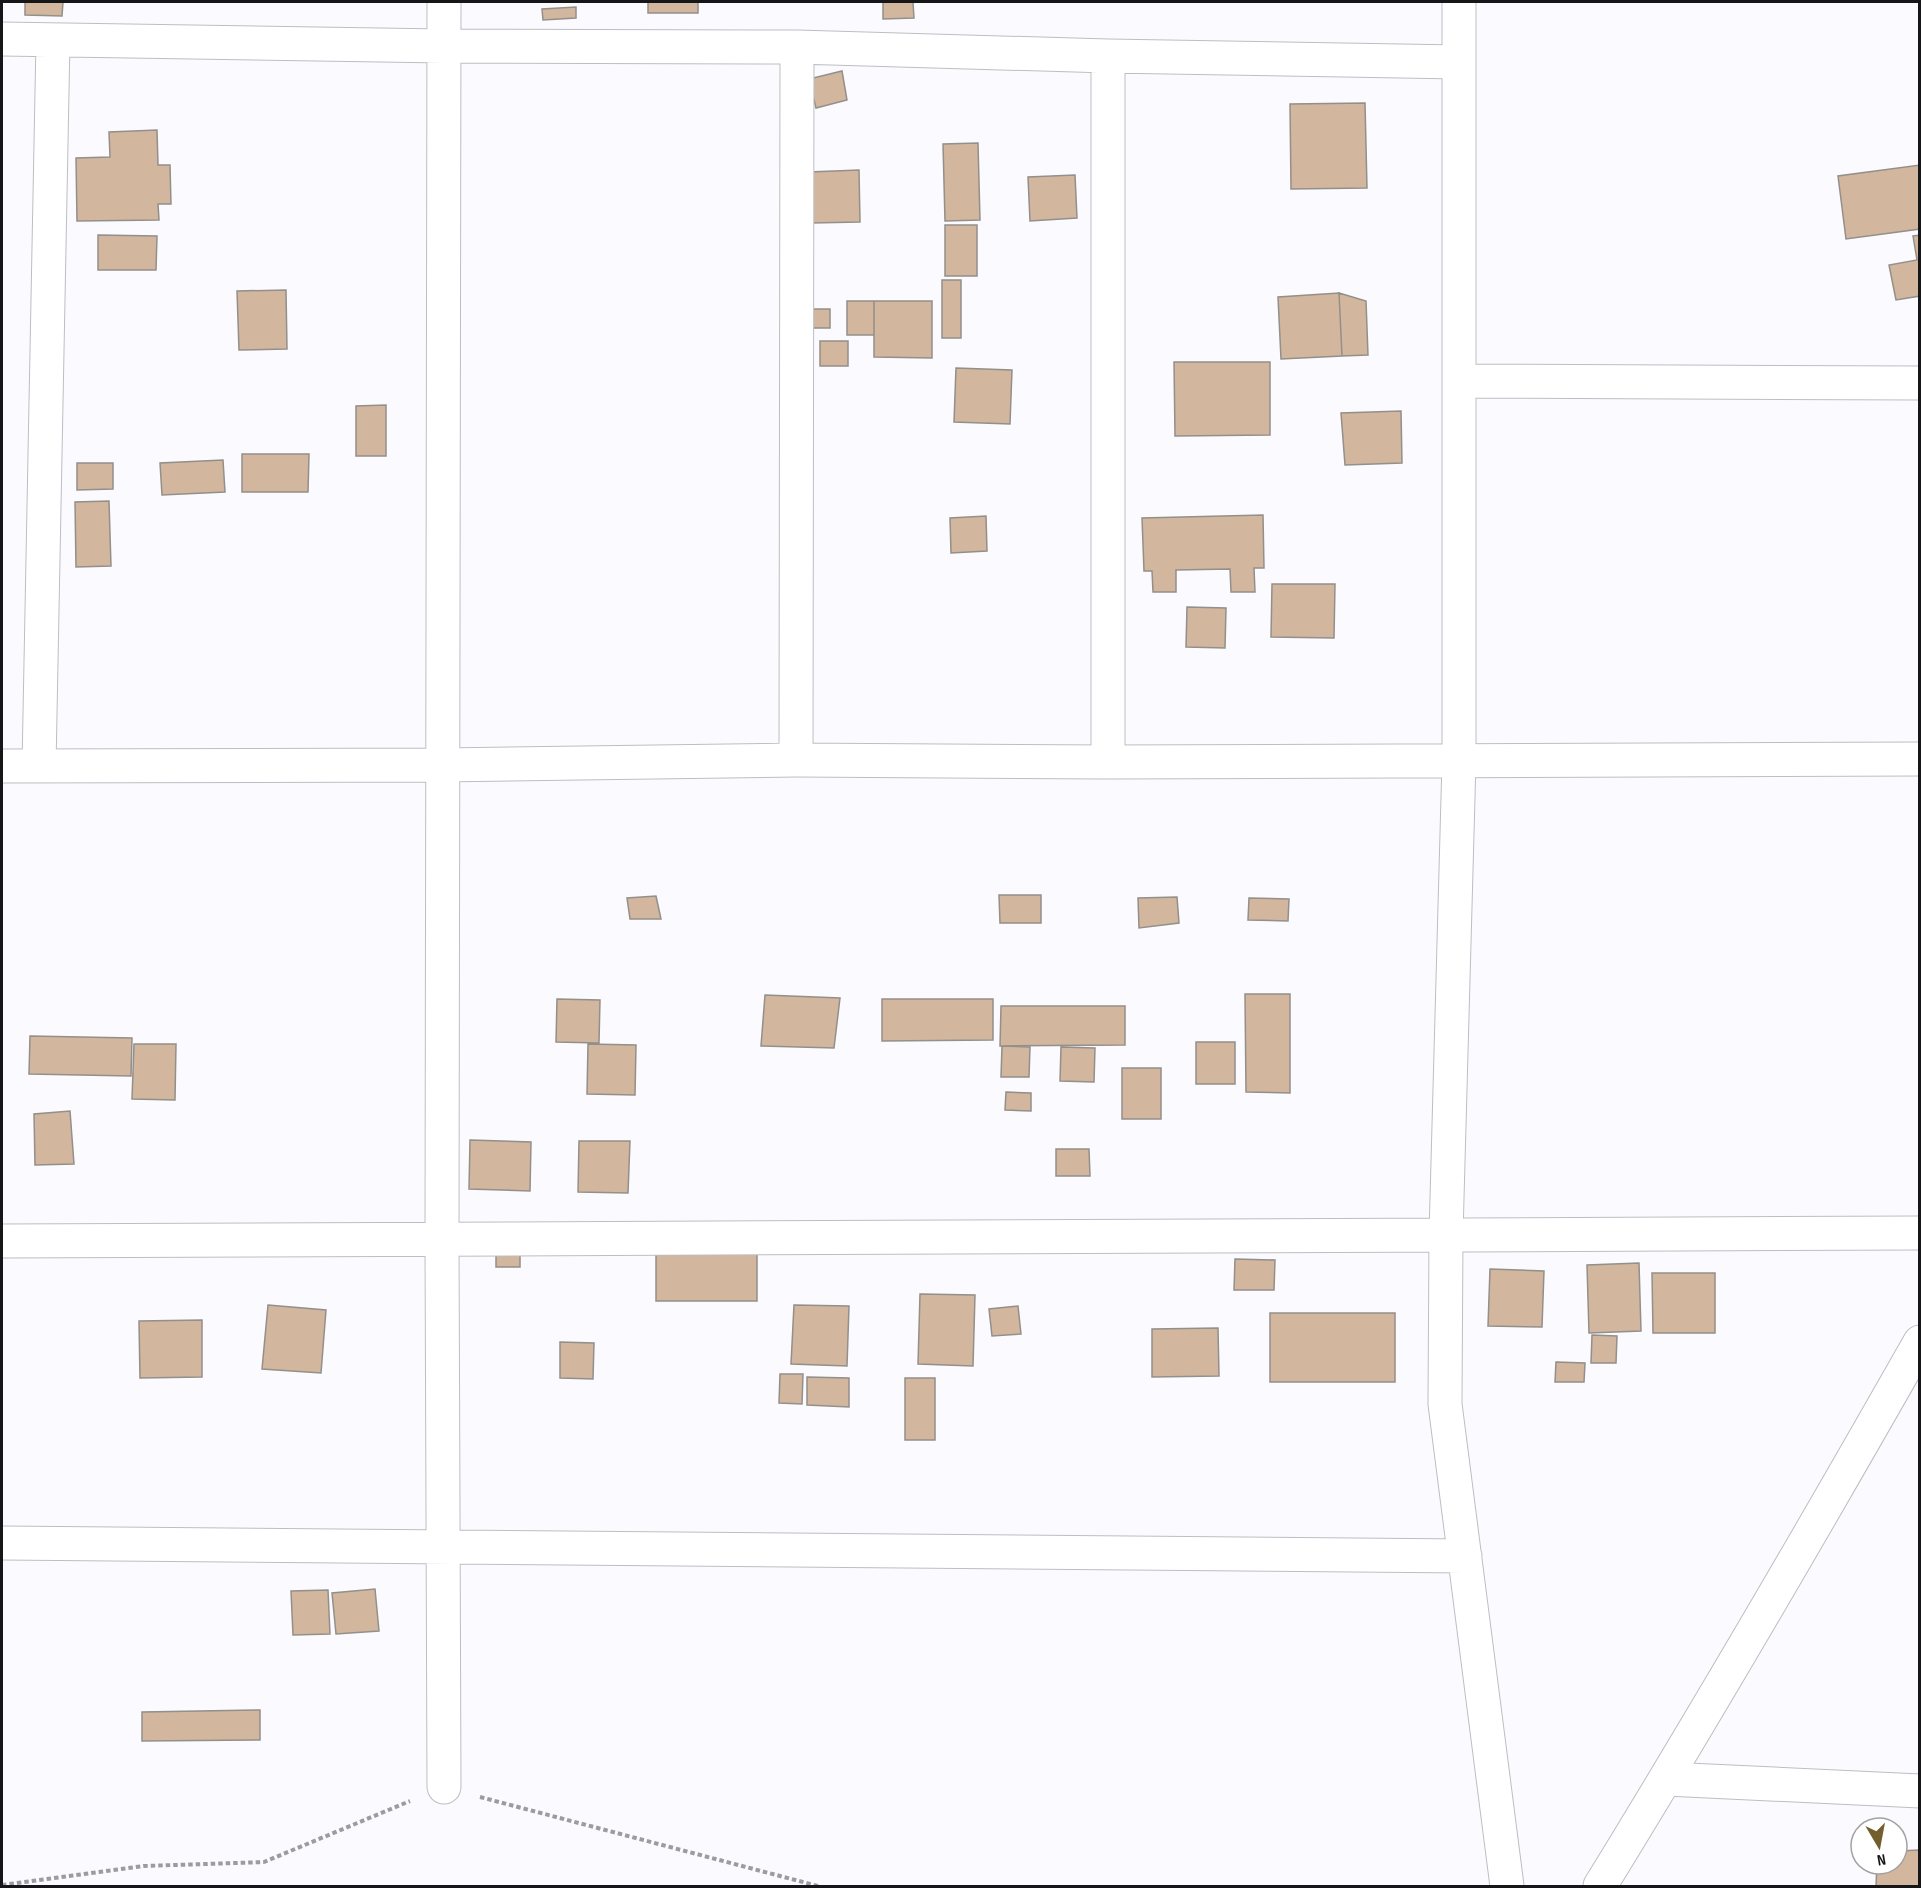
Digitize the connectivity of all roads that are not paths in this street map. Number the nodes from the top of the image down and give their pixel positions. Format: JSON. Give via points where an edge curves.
{"nodes":[{"id":1,"x":444,"y":2,"type":"edge"},
{"id":2,"x":1459,"y":2,"type":"edge"},
{"id":3,"x":2,"y":39,"type":"edge"},
{"id":4,"x":53,"y":40,"type":"junction"},
{"id":5,"x":444,"y":46,"type":"junction"},
{"id":6,"x":797,"y":47,"type":"junction"},
{"id":7,"x":1108,"y":56,"type":"junction"},
{"id":8,"x":1460,"y":62,"type":"junction"},
{"id":9,"x":1460,"y":381,"type":"junction"},
{"id":10,"x":1920,"y":383,"type":"edge"},
{"id":11,"x":1920,"y":759,"type":"edge"},
{"id":12,"x":796,"y":760,"type":"junction"},
{"id":13,"x":1459,"y":761,"type":"junction"},
{"id":14,"x":1108,"y":762,"type":"junction"},
{"id":15,"x":442,"y":765,"type":"junction"},
{"id":16,"x":2,"y":766,"type":"edge"},
{"id":17,"x":39,"y":766,"type":"junction"},
{"id":18,"x":1920,"y":1233,"type":"edge"},
{"id":19,"x":1446,"y":1235,"type":"junction"},
{"id":20,"x":442,"y":1239,"type":"junction"},
{"id":21,"x":2,"y":1241,"type":"edge"},
{"id":22,"x":1920,"y":1342,"type":"edge"},
{"id":23,"x":2,"y":1543,"type":"edge"},
{"id":24,"x":442,"y":1547,"type":"junction"},
{"id":25,"x":1465,"y":1556,"type":"junction"},
{"id":26,"x":1666,"y":1779,"type":"junction"},
{"id":27,"x":444,"y":1787,"type":"road end"},
{"id":28,"x":1920,"y":1791,"type":"edge"},
{"id":29,"x":1508,"y":1887,"type":"edge"},
{"id":30,"x":1600,"y":1887,"type":"edge"}],
"edges":[{"from":1,"to":5,"type":"main road"},
{"from":2,"to":8,"type":"main road"},
{"from":3,"to":4,"type":"main road"},
{"from":4,"to":5,"type":"main road"},
{"from":4,"to":17,"type":"main road"},
{"from":5,"to":6,"type":"main road"},
{"from":5,"to":15,"type":"main road"},
{"from":6,"to":7,"type":"main road"},
{"from":6,"to":12,"type":"main road"},
{"from":7,"to":8,"type":"main road"},
{"from":7,"to":14,"type":"main road"},
{"from":8,"to":9,"type":"main road"},
{"from":9,"to":10,"type":"main road"},
{"from":9,"to":13,"type":"main road"},
{"from":11,"to":13,"type":"main road"},
{"from":12,"to":14,"type":"main road"},
{"from":12,"to":15,"type":"main road"},
{"from":13,"to":14,"type":"main road"},
{"from":13,"to":19,"type":"main road"},
{"from":15,"to":17,"type":"main road"},
{"from":15,"to":20,"type":"main road"},
{"from":16,"to":17,"type":"main road"},
{"from":18,"to":19,"type":"main road"},
{"from":19,"to":20,"type":"main road"},
{"from":19,"to":25,"type":"main road","via":[[1445,1404]]},
{"from":20,"to":21,"type":"main road"},
{"from":20,"to":24,"type":"main road"},
{"from":22,"to":26,"type":"main road"},
{"from":23,"to":24,"type":"main road"},
{"from":24,"to":25,"type":"main road"},
{"from":24,"to":27,"type":"main road"},
{"from":25,"to":29,"type":"main road"},
{"from":26,"to":28,"type":"main road"},
{"from":26,"to":30,"type":"main road"}]}
